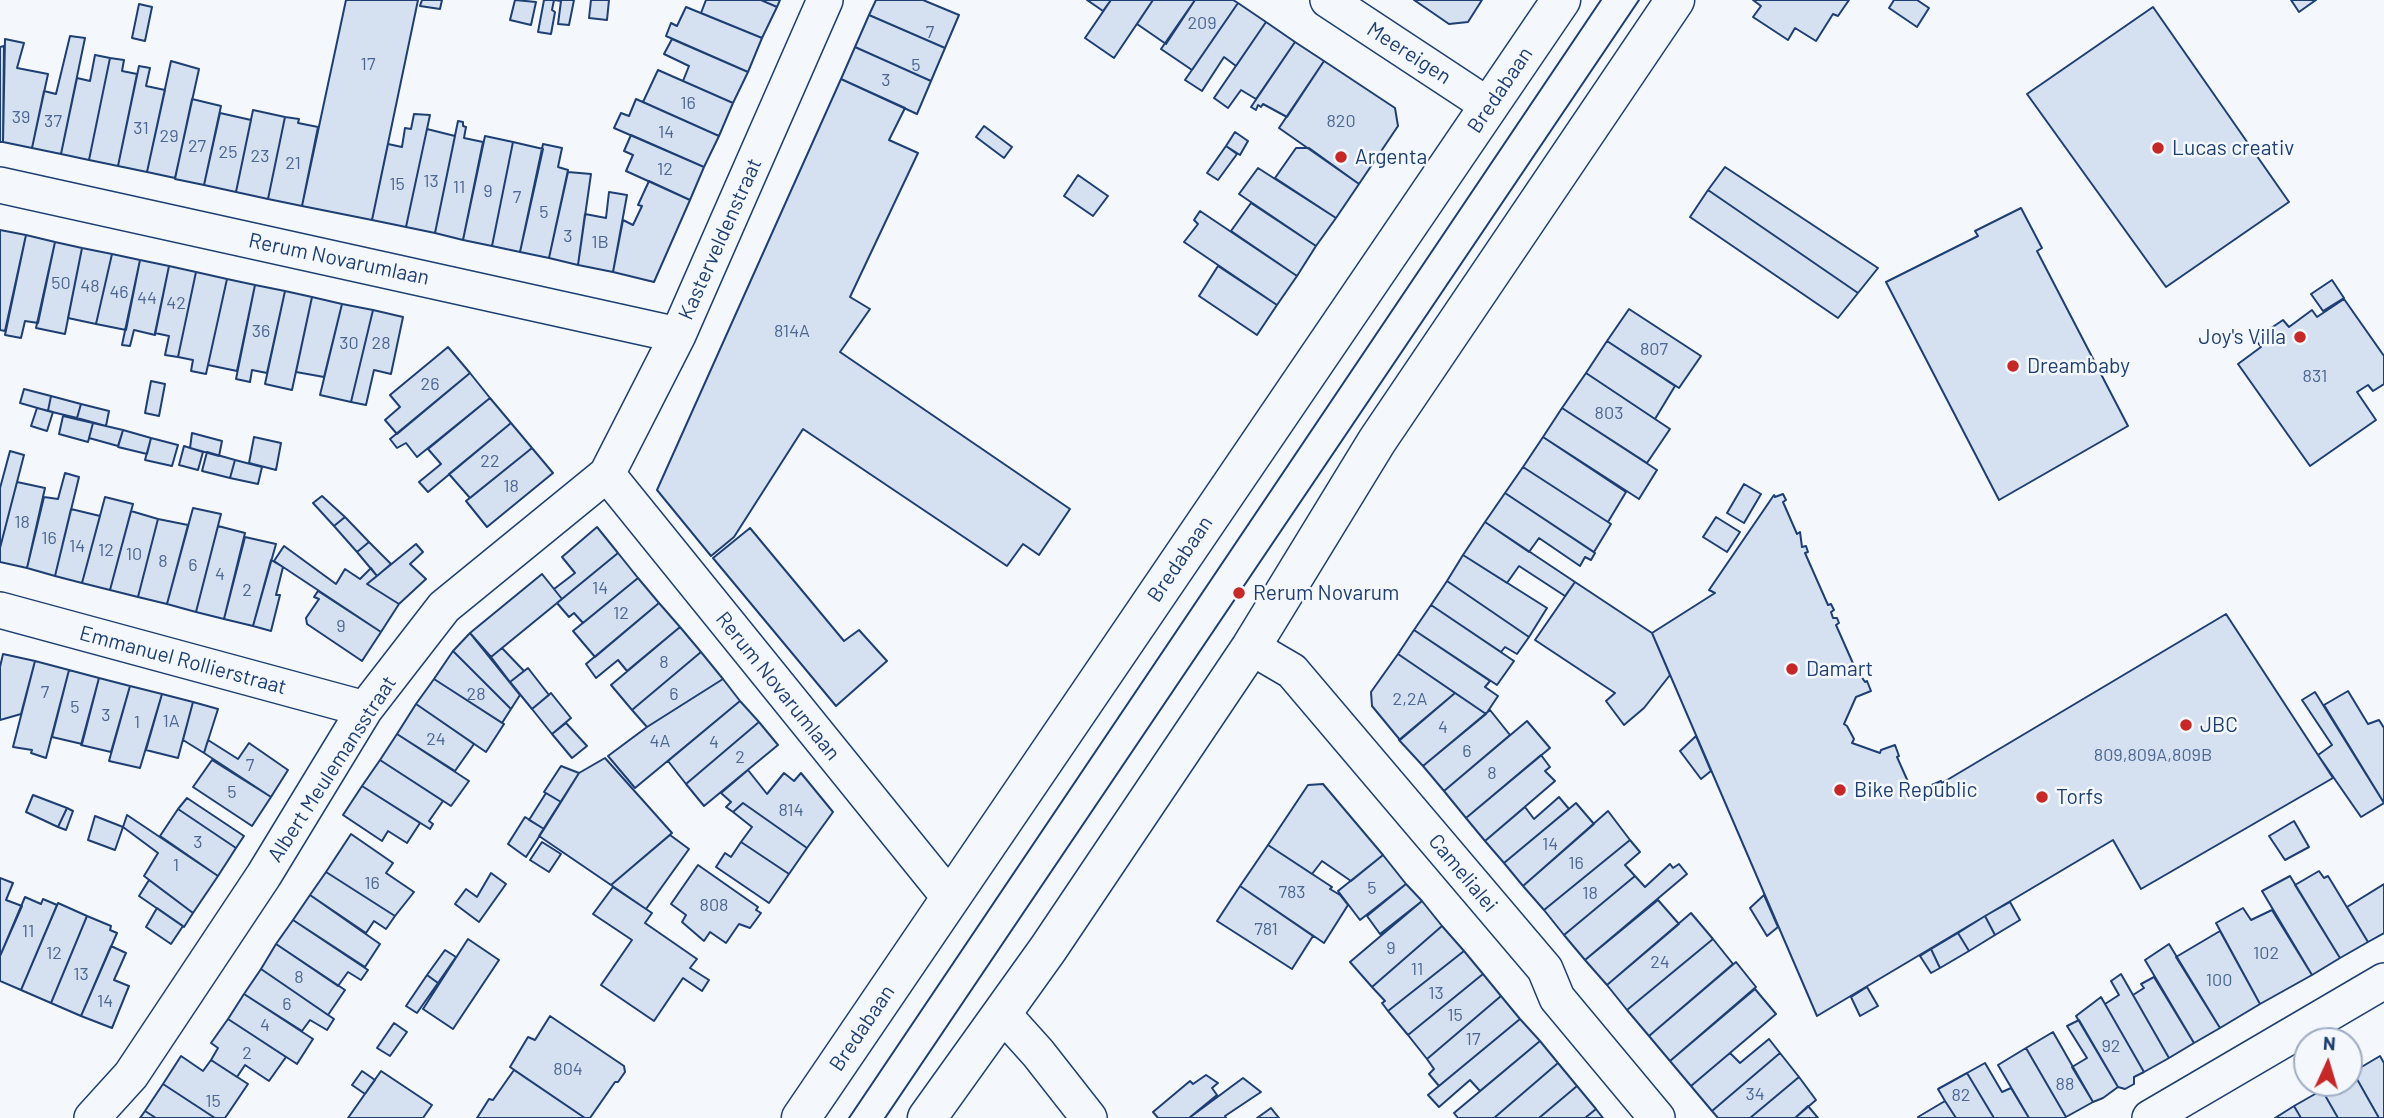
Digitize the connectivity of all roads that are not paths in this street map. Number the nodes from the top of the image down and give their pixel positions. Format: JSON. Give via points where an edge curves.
{"nodes":[{"id":1,"x":825,"y":0,"type":"edge"},
{"id":2,"x":1328,"y":0,"type":"edge"},
{"id":3,"x":1561,"y":0,"type":"edge"},
{"id":4,"x":1675,"y":0,"type":"edge"},
{"id":5,"x":1489,"y":106,"type":"junction"},
{"id":6,"x":0,"y":185,"type":"edge"},
{"id":7,"x":678,"y":335,"type":"junction"},
{"id":8,"x":607,"y":474,"type":"junction"},
{"id":9,"x":0,"y":610,"type":"edge"},
{"id":10,"x":1251,"y":647,"type":"junction"},
{"id":11,"x":365,"y":709,"type":"junction"},
{"id":12,"x":950,"y":898,"type":"junction"},
{"id":13,"x":2384,"y":981,"type":"edge"},
{"id":14,"x":1002,"y":1013,"type":"junction"},
{"id":15,"x":92,"y":1118,"type":"edge"},
{"id":16,"x":801,"y":1118,"type":"edge"},
{"id":17,"x":927,"y":1118,"type":"edge"},
{"id":18,"x":1088,"y":1118,"type":"edge"},
{"id":19,"x":1657,"y":1118,"type":"edge"},
{"id":20,"x":2150,"y":1118,"type":"edge"}],
"edges":[{"from":1,"to":7,"type":"street","name":"Kasterveldenstraat"},
{"from":2,"to":5,"type":"street","name":"Meereigen"},
{"from":3,"to":5,"type":"main road","name":"Bredabaan"},
{"from":4,"to":10,"type":"main road","via":[[1377,441]]},
{"from":5,"to":12,"type":"main road","name":"Bredabaan"},
{"from":6,"to":7,"type":"street","name":"Rerum Novarumlaan"},
{"from":7,"to":8,"type":"street","name":"Kasterveldenstraat"},
{"from":8,"to":11,"type":"street","name":"Albert Meulemansstraat","via":[[444,607]]},
{"from":8,"to":12,"type":"street","name":"Rerum Novarumlaan"},
{"from":9,"to":11,"type":"street","name":"Emmanuel Rollierstraat"},
{"from":10,"to":14,"type":"main road"},
{"from":10,"to":19,"type":"street","name":"Camelialei","via":[[1292,671],[1545,969],[1557,998]]},
{"from":11,"to":15,"type":"street","name":"Albert Meulemansstraat","via":[[264,875],[131,1075]]},
{"from":12,"to":16,"type":"main road","name":"Bredabaan"},
{"from":13,"to":20,"type":"street"},
{"from":14,"to":17,"type":"main road"},
{"from":14,"to":18,"type":"street"}]}
